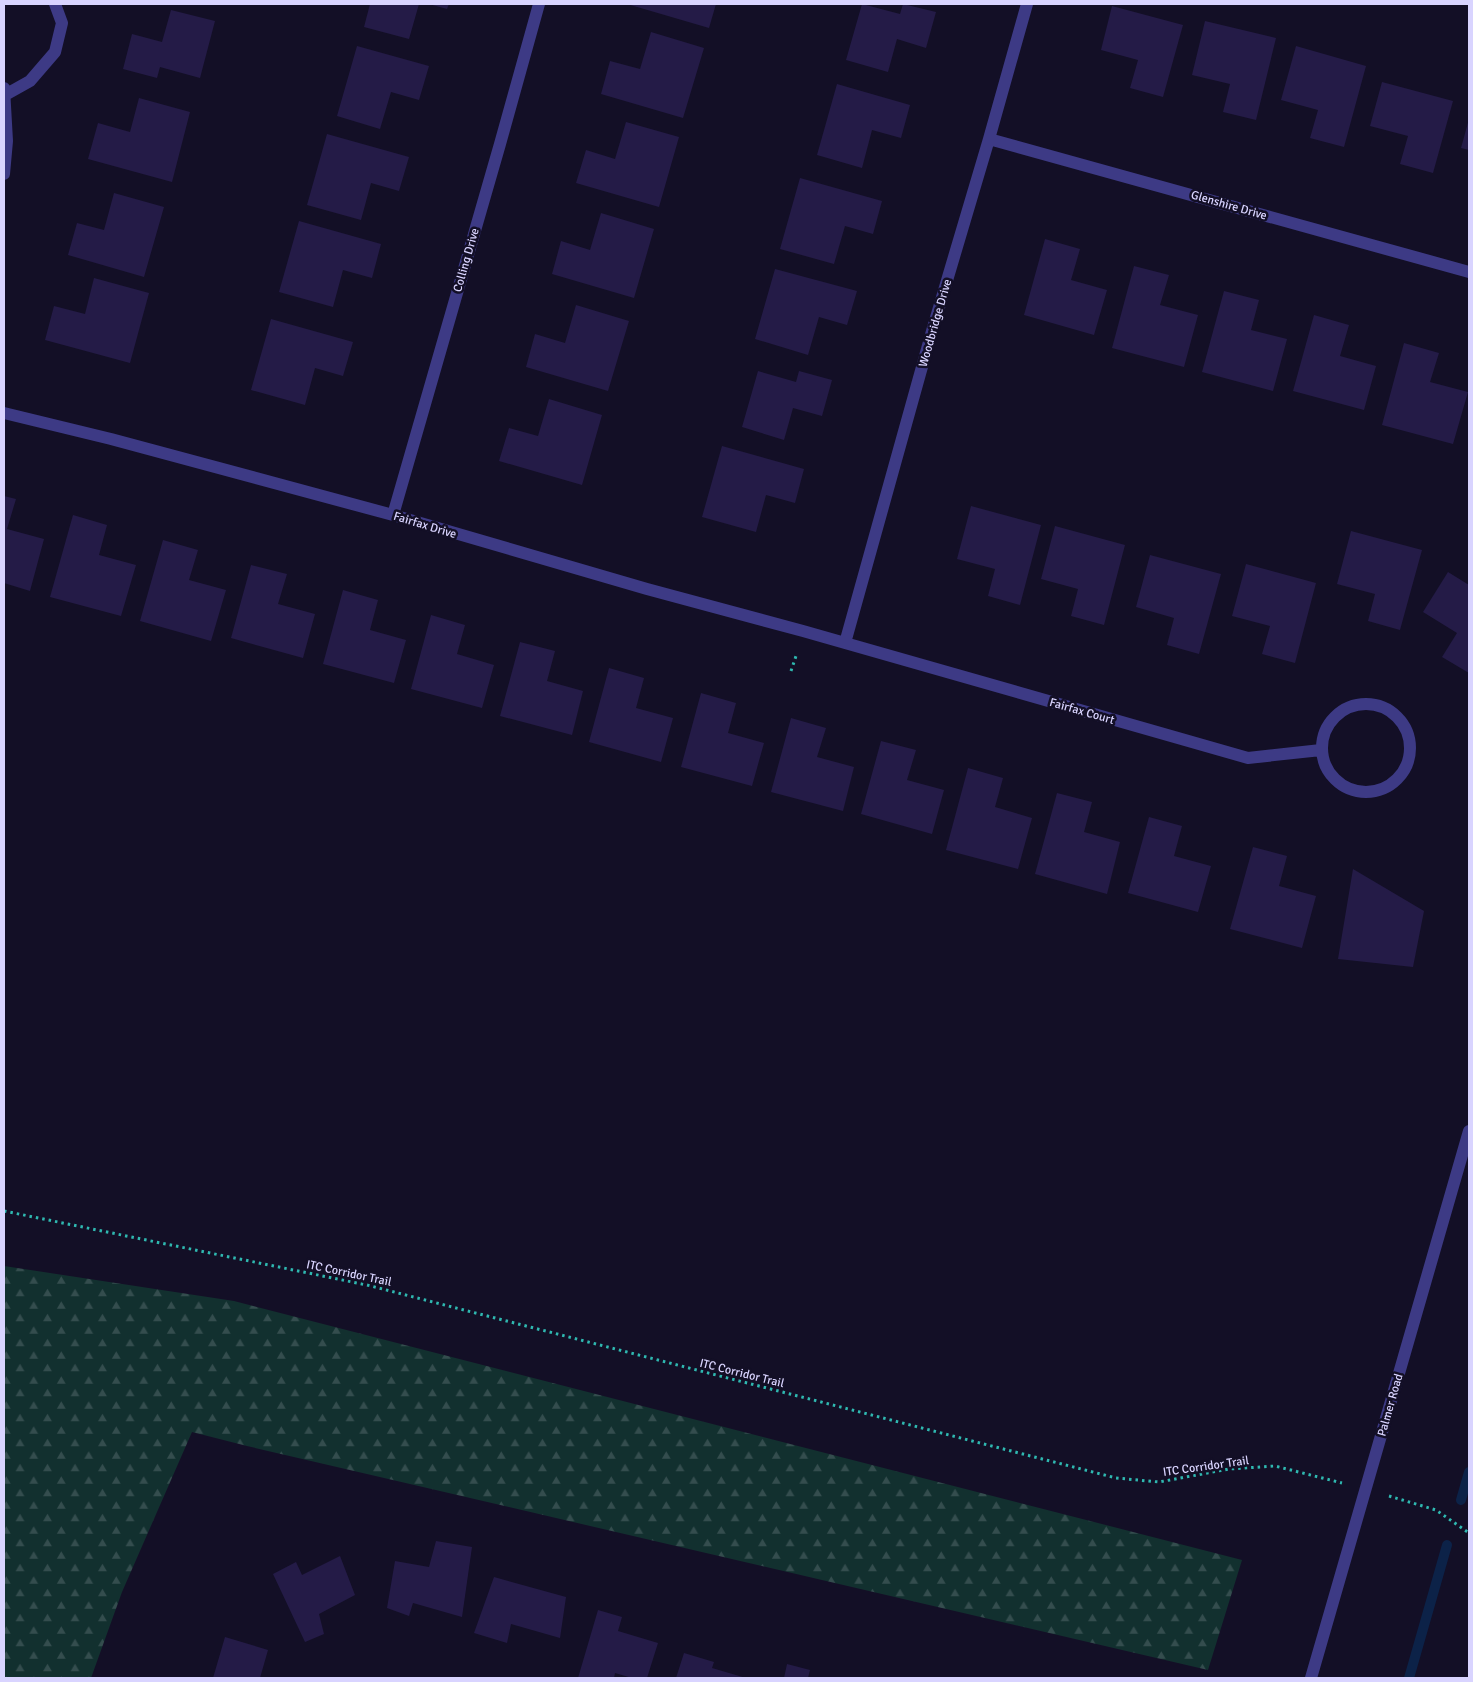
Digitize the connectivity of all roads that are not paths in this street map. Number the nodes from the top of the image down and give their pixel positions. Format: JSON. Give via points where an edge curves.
{"nodes":[{"id":1,"x":55,"y":4,"type":"edge"},
{"id":2,"x":539,"y":4,"type":"edge"},
{"id":3,"x":1027,"y":4,"type":"edge"},
{"id":4,"x":4,"y":91,"type":"edge"},
{"id":5,"x":989,"y":139,"type":"junction"},
{"id":6,"x":4,"y":174,"type":"edge"},
{"id":7,"x":1469,"y":272,"type":"edge"},
{"id":8,"x":4,"y":413,"type":"edge"},
{"id":9,"x":393,"y":515,"type":"junction"},
{"id":10,"x":845,"y":643,"type":"junction"},
{"id":11,"x":1321,"y":750,"type":"junction"},
{"id":12,"x":1469,"y":1131,"type":"edge"},
{"id":13,"x":1311,"y":1678,"type":"edge"}],
"edges":[{"from":1,"to":4,"type":"street","via":[[62,23],[55,52],[30,80]]},
{"from":2,"to":9,"type":"street","name":"Colling Drive"},
{"from":3,"to":5,"type":"street","name":"Woodbridge Drive"},
{"from":4,"to":6,"type":"street","via":[[7,141]]},
{"from":5,"to":7,"type":"street","name":"Glenshire Drive"},
{"from":5,"to":10,"type":"street","name":"Woodbridge Drive"},
{"from":8,"to":9,"type":"street","name":"Fairfax Drive"},
{"from":9,"to":10,"type":"street","name":"Fairfax Drive","via":[[638,587]]},
{"from":10,"to":11,"type":"street","name":"Fairfax Court","via":[[1248,758]]},
{"from":11,"to":11,"type":"street","via":[[1326,767],[1336,781],[1351,790],[1368,793],[1385,788],[1399,778],[1408,763],[1411,746],[1407,728],[1396,714],[1381,705],[1364,702],[1347,707],[1333,718],[1324,733]]},
{"from":12,"to":13,"type":"street","name":"Palmer Road"}]}
